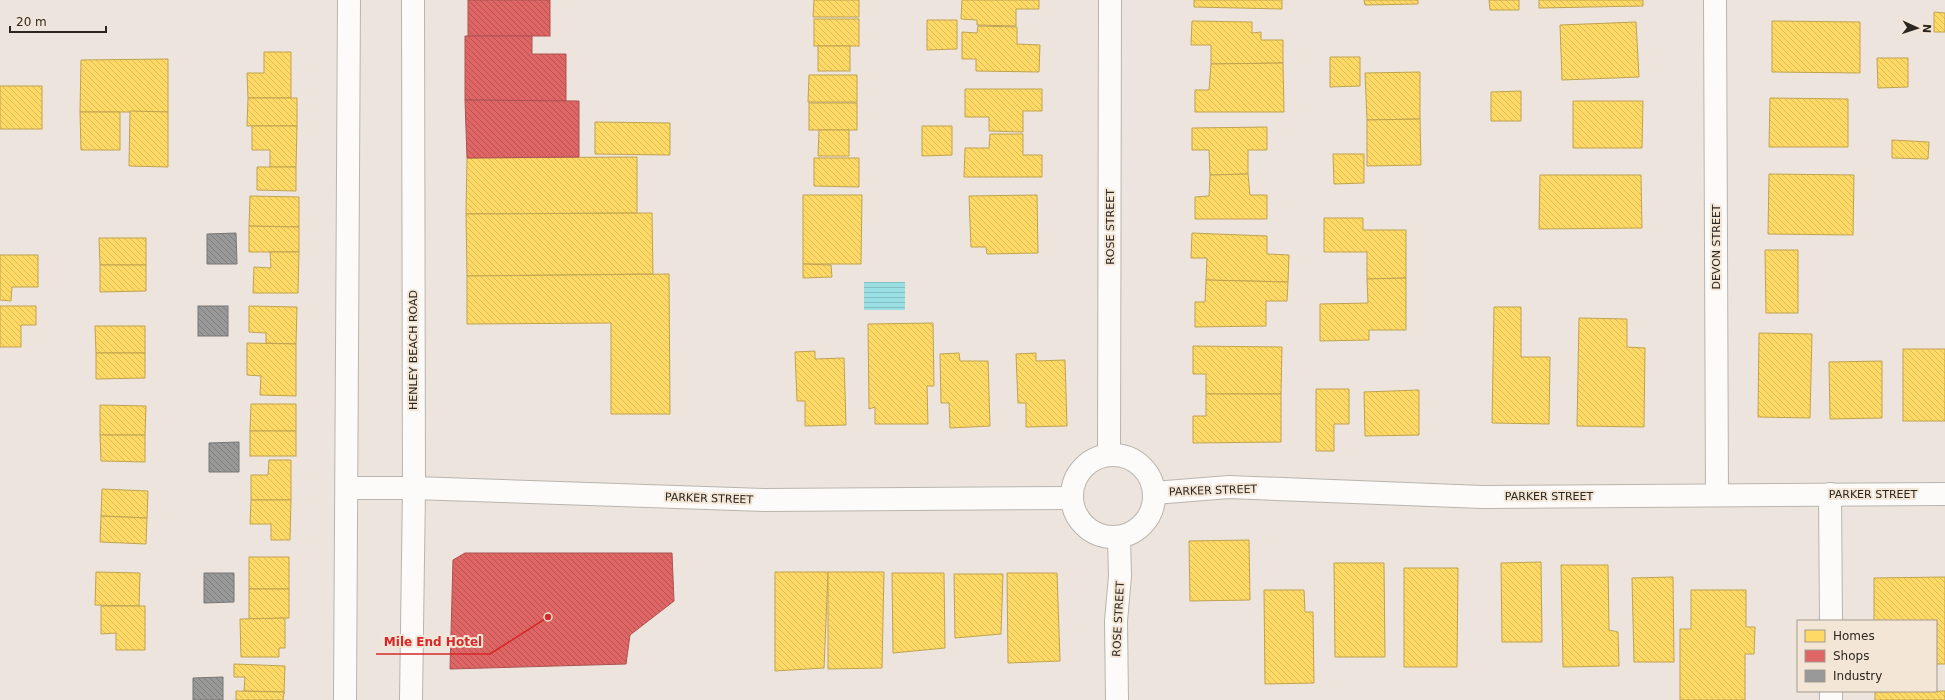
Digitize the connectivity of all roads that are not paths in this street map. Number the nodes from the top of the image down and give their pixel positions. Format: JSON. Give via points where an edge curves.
{"nodes":[{"id":1,"x":349,"y":0,"type":"edge"},
{"id":2,"x":413,"y":0,"type":"edge"},
{"id":3,"x":1110,"y":0,"type":"edge"},
{"id":4,"x":1715,"y":0,"type":"edge"},
{"id":5,"x":1109,"y":455,"type":"junction"},
{"id":6,"x":348,"y":488,"type":"junction"},
{"id":7,"x":414,"y":488,"type":"junction"},
{"id":8,"x":1154,"y":492,"type":"junction"},
{"id":9,"x":1830,"y":494,"type":"junction"},
{"id":10,"x":1945,"y":494,"type":"edge"},
{"id":11,"x":1717,"y":495,"type":"junction"},
{"id":12,"x":1071,"y":498,"type":"junction"},
{"id":13,"x":1119,"y":537,"type":"junction"},
{"id":14,"x":1831,"y":620,"type":"edge"},
{"id":15,"x":345,"y":700,"type":"edge"},
{"id":16,"x":411,"y":700,"type":"edge"},
{"id":17,"x":1117,"y":700,"type":"edge"}],
"edges":[{"from":1,"to":6,"type":"street"},
{"from":2,"to":7,"type":"street","name":"HENLEY BEACH ROAD"},
{"from":3,"to":5,"type":"street","name":"ROSE STREET"},
{"from":4,"to":11,"type":"street","name":"DEVON STREET"},
{"from":5,"to":8,"type":"street","via":[[1125,457],[1141,466],[1150,478]]},
{"from":5,"to":12,"type":"street","via":[[1086,464],[1074,483]]},
{"from":6,"to":7,"type":"street","name":"PARKER STREET"},
{"from":6,"to":15,"type":"street"},
{"from":7,"to":12,"type":"street","name":"PARKER STREET","via":[[765,500]]},
{"from":7,"to":16,"type":"street","name":"HENLEY BEACH ROAD"},
{"from":8,"to":11,"type":"street","name":"PARKER STREET","via":[[1229,487],[1482,497]]},
{"from":8,"to":13,"type":"street","via":[[1148,518],[1133,532]]},
{"from":9,"to":10,"type":"street","name":"PARKER STREET"},
{"from":9,"to":11,"type":"street","name":"PARKER STREET"},
{"from":9,"to":14,"type":"street"},
{"from":12,"to":13,"type":"street","via":[[1078,519],[1089,530],[1105,537]]},
{"from":13,"to":17,"type":"street","name":"ROSE STREET"}]}
